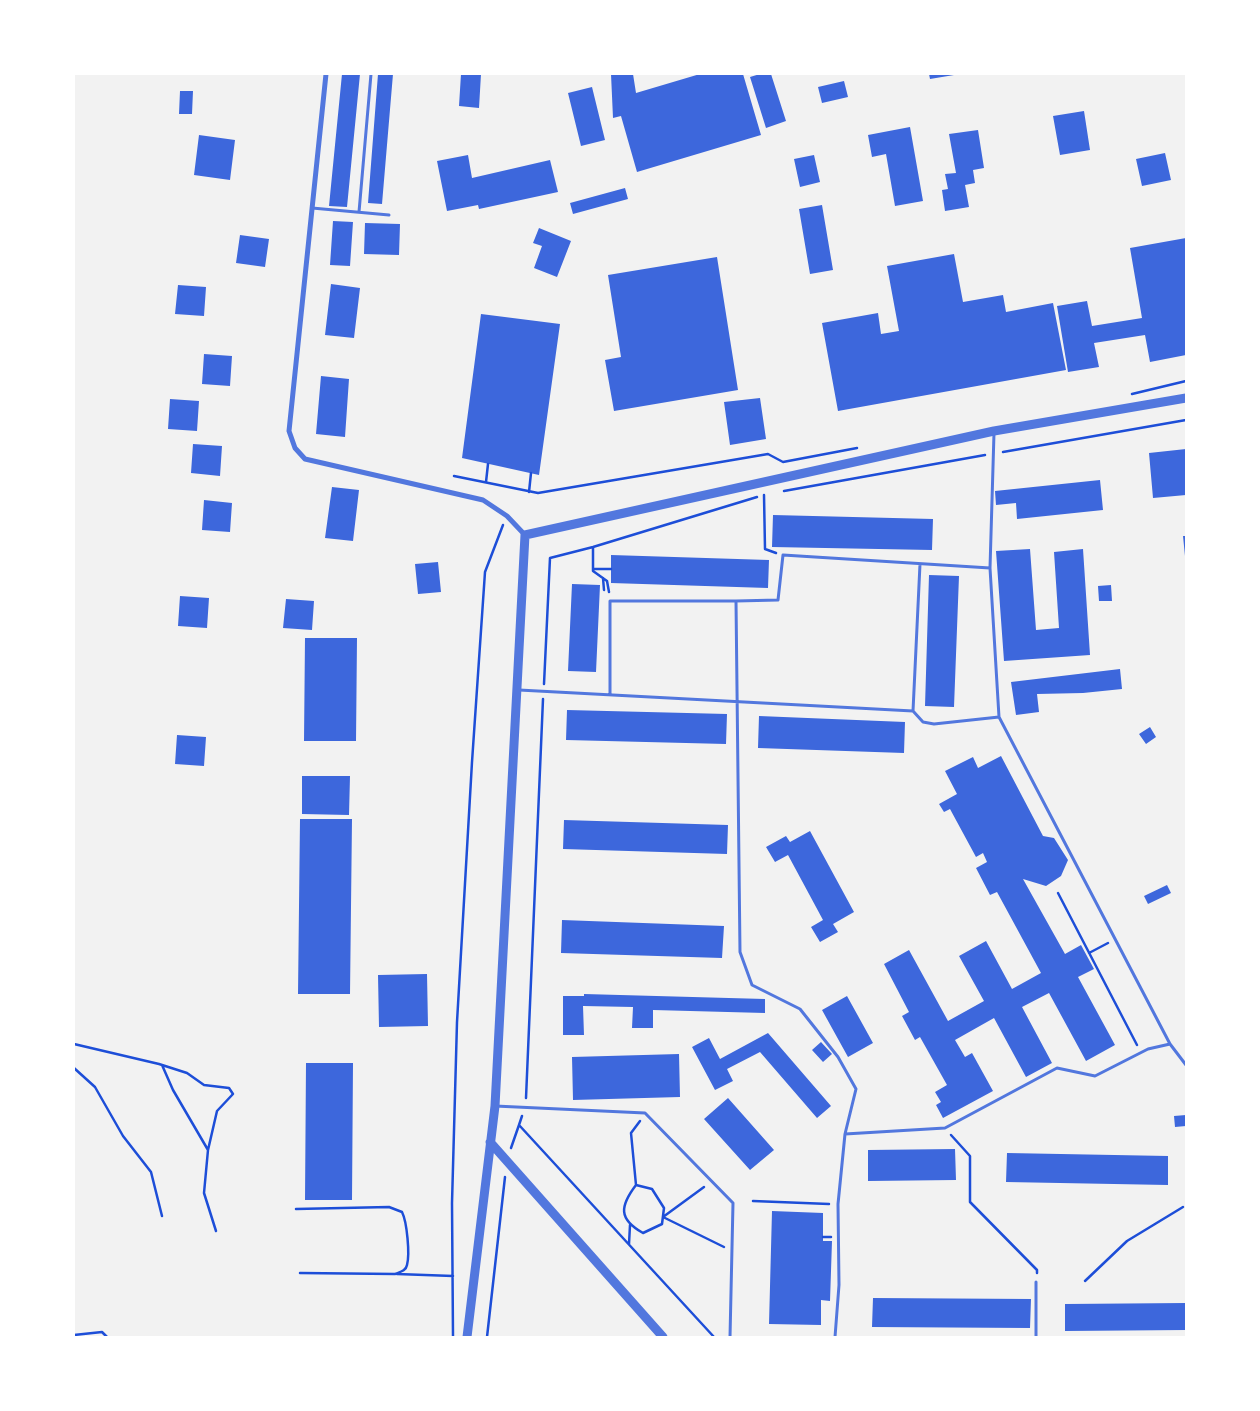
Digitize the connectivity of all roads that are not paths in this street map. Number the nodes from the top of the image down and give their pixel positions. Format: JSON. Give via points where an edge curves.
{"nodes":[{"id":1,"x":326,"y":74,"type":"edge"},
{"id":2,"x":370,"y":74,"type":"edge"},
{"id":3,"x":312,"y":208,"type":"junction"},
{"id":4,"x":359,"y":212,"type":"junction"},
{"id":5,"x":389,"y":215,"type":"dead end"},
{"id":6,"x":1186,"y":398,"type":"edge"},
{"id":7,"x":994,"y":431,"type":"junction"},
{"id":8,"x":525,"y":535,"type":"junction"},
{"id":9,"x":920,"y":564,"type":"junction"},
{"id":10,"x":990,"y":568,"type":"junction"},
{"id":11,"x":736,"y":601,"type":"junction"},
{"id":12,"x":516,"y":690,"type":"junction"},
{"id":13,"x":610,"y":695,"type":"junction"},
{"id":14,"x":738,"y":703,"type":"junction"},
{"id":15,"x":914,"y":712,"type":"junction"},
{"id":16,"x":999,"y":717,"type":"junction"},
{"id":17,"x":1170,"y":1044,"type":"junction"},
{"id":18,"x":1186,"y":1064,"type":"edge"},
{"id":19,"x":495,"y":1106,"type":"junction"},
{"id":20,"x":844,"y":1134,"type":"junction"},
{"id":21,"x":490,"y":1142,"type":"junction"},
{"id":22,"x":1036,"y":1282,"type":"road end"},
{"id":23,"x":467,"y":1337,"type":"edge"},
{"id":24,"x":663,"y":1337,"type":"edge"},
{"id":25,"x":730,"y":1337,"type":"edge"},
{"id":26,"x":835,"y":1337,"type":"edge"},
{"id":27,"x":1036,"y":1337,"type":"edge"}],
"edges":[{"from":1,"to":3,"type":"street"},
{"from":2,"to":4,"type":"lane"},
{"from":3,"to":4,"type":"lane"},
{"from":3,"to":8,"type":"street","via":[[289,431],[295,448],[305,459],[483,500],[507,516]]},
{"from":4,"to":5,"type":"lane"},
{"from":6,"to":7,"type":"street"},
{"from":7,"to":8,"type":"street"},
{"from":7,"to":10,"type":"lane"},
{"from":8,"to":12,"type":"street"},
{"from":9,"to":10,"type":"lane"},
{"from":9,"to":11,"type":"lane","via":[[783,555],[778,600]]},
{"from":9,"to":15,"type":"lane"},
{"from":10,"to":16,"type":"lane"},
{"from":11,"to":13,"type":"lane","via":[[610,601]]},
{"from":11,"to":14,"type":"lane"},
{"from":12,"to":13,"type":"lane"},
{"from":12,"to":19,"type":"street"},
{"from":13,"to":14,"type":"lane"},
{"from":14,"to":15,"type":"lane"},
{"from":14,"to":20,"type":"lane","via":[[740,952],[752,985],[800,1009],[838,1057],[856,1089]]},
{"from":15,"to":16,"type":"lane","via":[[922,722],[934,724]]},
{"from":16,"to":17,"type":"lane"},
{"from":17,"to":18,"type":"lane"},
{"from":17,"to":20,"type":"lane","via":[[1142,1053],[1095,1076],[1057,1068],[945,1128]]},
{"from":19,"to":21,"type":"street"},
{"from":19,"to":25,"type":"lane","via":[[645,1113],[733,1203]]},
{"from":20,"to":26,"type":"lane","via":[[838,1204],[839,1285]]},
{"from":21,"to":23,"type":"street"},
{"from":21,"to":24,"type":"street"},
{"from":22,"to":27,"type":"lane"}]}
